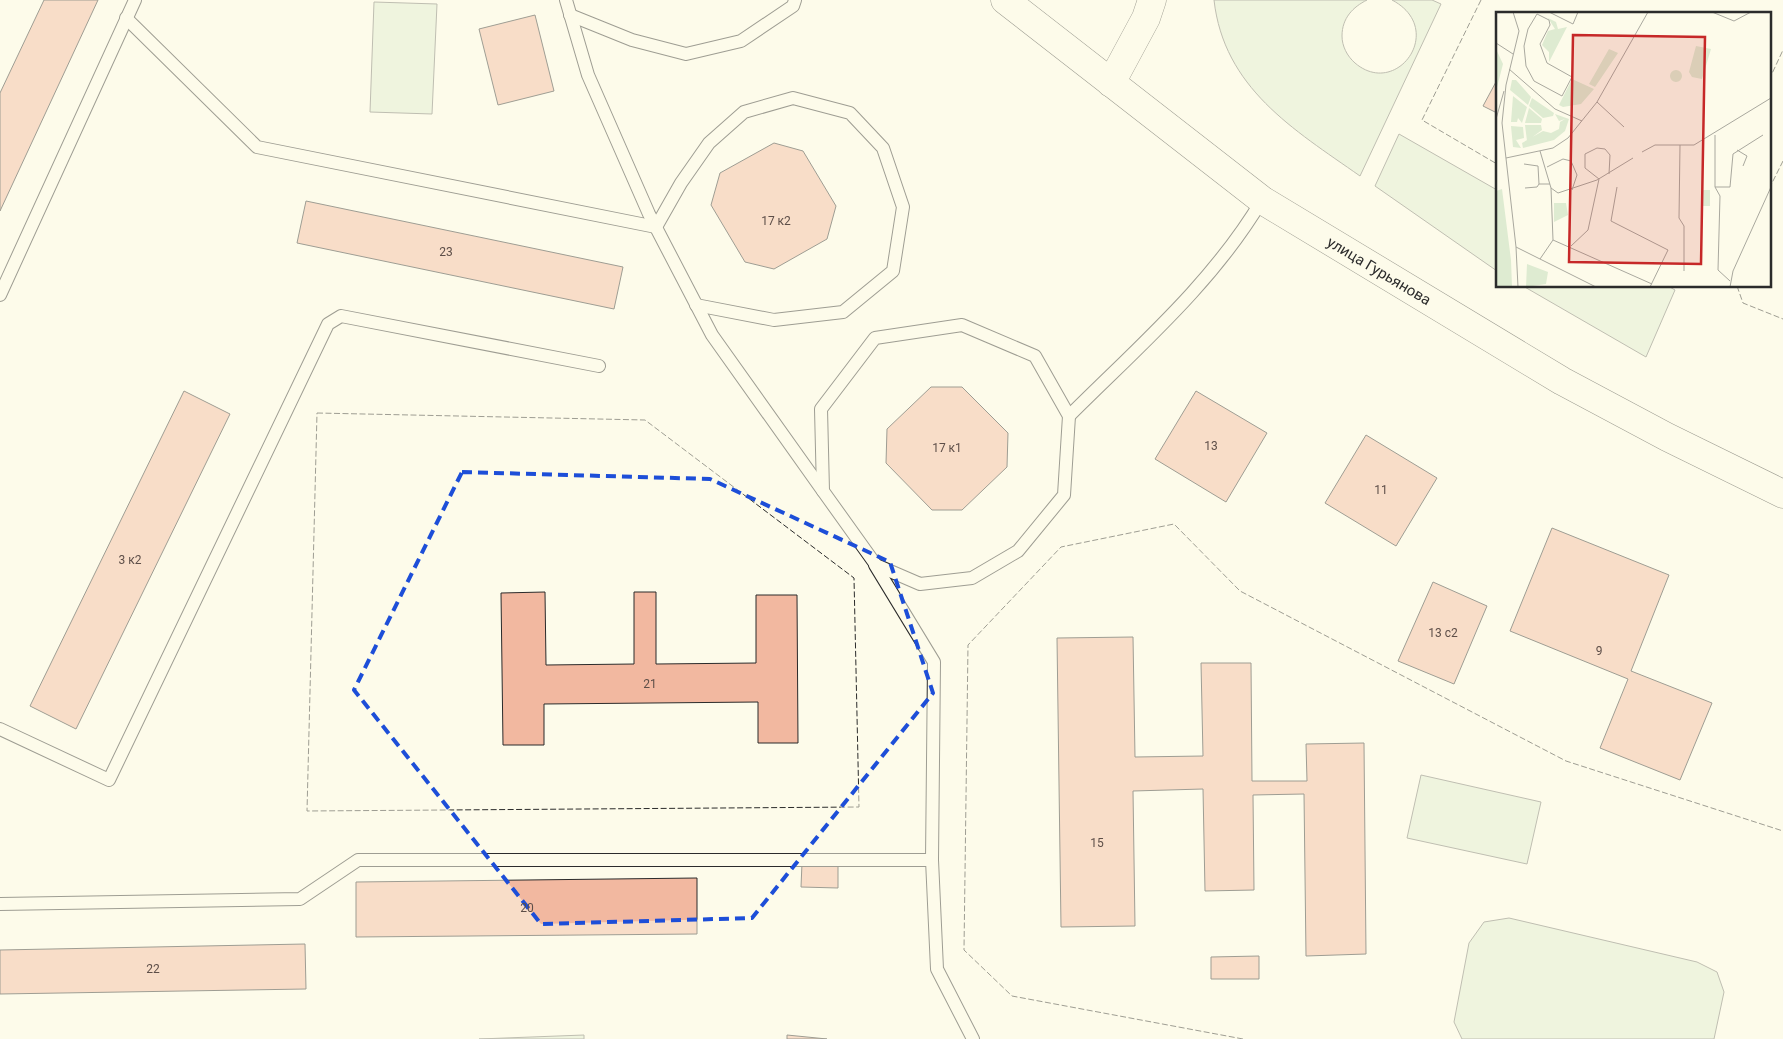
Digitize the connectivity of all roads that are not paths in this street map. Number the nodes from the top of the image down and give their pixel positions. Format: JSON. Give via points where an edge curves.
{"nodes":[{"id":1,"x":135,"y":0,"type":"edge"},
{"id":2,"x":566,"y":0,"type":"edge"},
{"id":3,"x":795,"y":0,"type":"edge"},
{"id":4,"x":1005,"y":0,"type":"edge"},
{"id":5,"x":1152,"y":0,"type":"edge"},
{"id":6,"x":570,"y":15,"type":"junction"},
{"id":7,"x":126,"y":18,"type":"junction"},
{"id":8,"x":1111,"y":83,"type":"junction"},
{"id":9,"x":1262,"y":200,"type":"junction"},
{"id":10,"x":656,"y":227,"type":"junction"},
{"id":11,"x":0,"y":295,"type":"edge"},
{"id":12,"x":696,"y":305,"type":"junction"},
{"id":13,"x":599,"y":366,"type":"dead end"},
{"id":14,"x":1068,"y":416,"type":"junction"},
{"id":15,"x":823,"y":490,"type":"junction"},
{"id":16,"x":1783,"y":494,"type":"edge"},
{"id":17,"x":874,"y":562,"type":"junction"},
{"id":18,"x":0,"y":729,"type":"edge"},
{"id":19,"x":932,"y":860,"type":"junction"},
{"id":20,"x":0,"y":904,"type":"edge"},
{"id":21,"x":973,"y":1039,"type":"edge"}],
"edges":[{"from":1,"to":7,"type":"lane"},
{"from":2,"to":6,"type":"lane"},
{"from":3,"to":6,"type":"lane","via":[[793,6],[741,41],[686,54],[632,40]]},
{"from":4,"to":8,"type":"main road","name":"улица Гурьянова"},
{"from":5,"to":8,"type":"main road","via":[[1146,18]]},
{"from":6,"to":10,"type":"lane","via":[[588,75]]},
{"from":7,"to":10,"type":"lane","via":[[258,147]]},
{"from":7,"to":11,"type":"lane"},
{"from":8,"to":9,"type":"main road","name":"улица Гурьянова"},
{"from":9,"to":14,"type":"lane","via":[[1245,228],[1200,286]]},
{"from":9,"to":16,"type":"main road","name":"улица Гурьянова","via":[[1562,382]]},
{"from":10,"to":12,"type":"lane"},
{"from":10,"to":12,"type":"lane","via":[[681,183],[709,144],[744,112],[793,98],[850,113],[883,148],[903,207],[893,272],[843,312],[774,320]]},
{"from":12,"to":15,"type":"lane","via":[[712,335]]},
{"from":13,"to":18,"type":"lane","via":[[341,316],[328,324],[109,780]]},
{"from":14,"to":15,"type":"lane","via":[[1035,356],[962,325],[875,338],[821,409]]},
{"from":14,"to":17,"type":"lane","via":[[1064,495],[1018,551],[972,578],[920,584]]},
{"from":15,"to":17,"type":"lane"},
{"from":17,"to":19,"type":"lane","via":[[934,662]]},
{"from":19,"to":20,"type":"lane","via":[[358,860],[300,899]]},
{"from":19,"to":21,"type":"lane","via":[[937,969]]}]}
